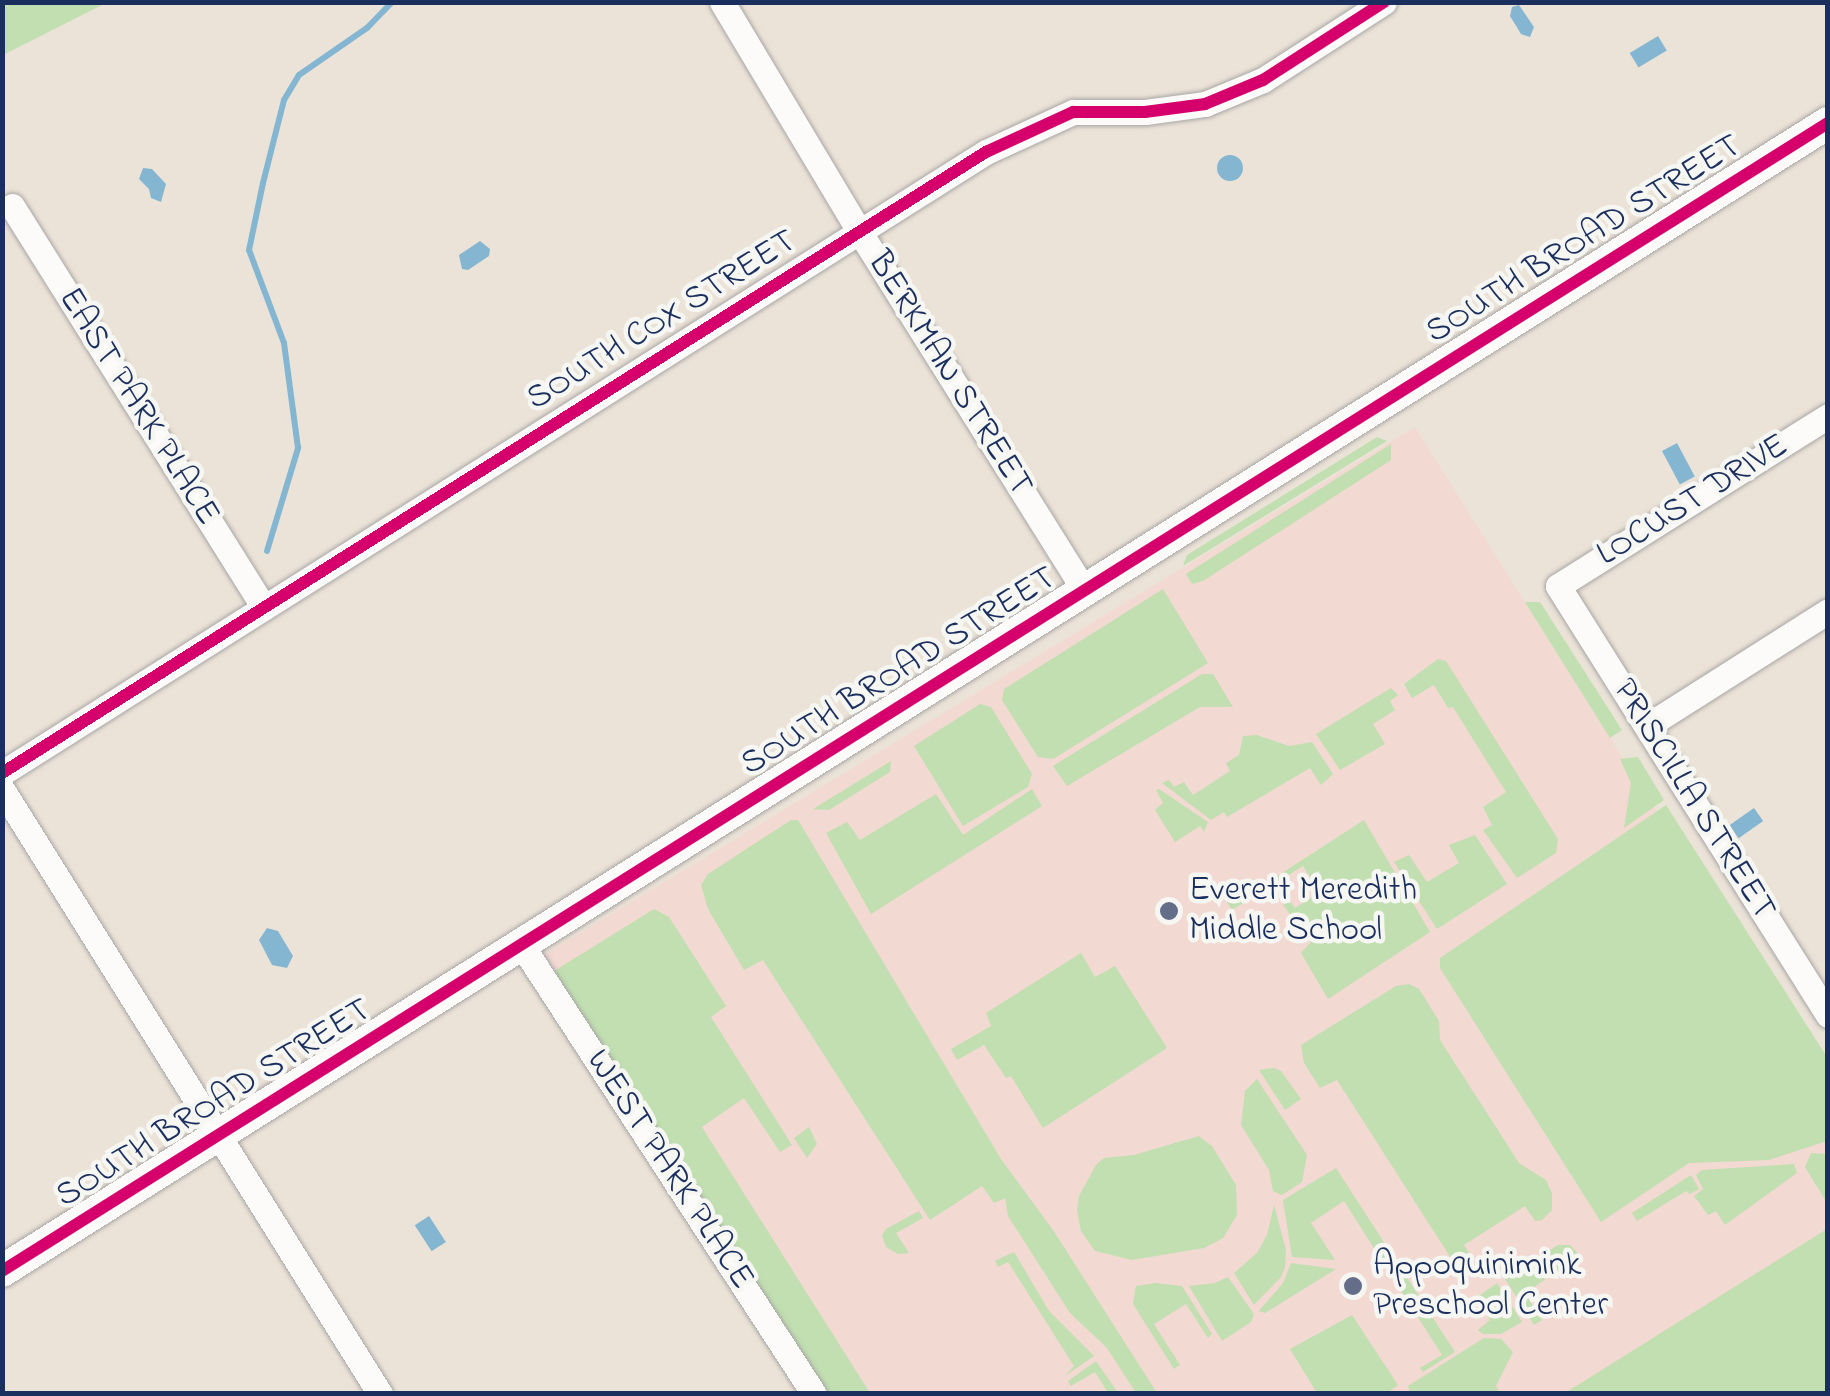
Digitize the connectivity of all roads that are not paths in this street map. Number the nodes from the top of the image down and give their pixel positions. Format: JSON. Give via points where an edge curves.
{"nodes":[{"id":1,"x":722,"y":2,"type":"edge"},
{"id":2,"x":1384,"y":2,"type":"edge"},
{"id":3,"x":1828,"y":123,"type":"edge"},
{"id":4,"x":12,"y":206,"type":"dead end"},
{"id":5,"x":859,"y":232,"type":"junction"},
{"id":6,"x":1828,"y":416,"type":"edge"},
{"id":7,"x":1558,"y":586,"type":"joint"},
{"id":8,"x":1084,"y":589,"type":"junction"},
{"id":9,"x":264,"y":607,"type":"junction"},
{"id":10,"x":1828,"y":611,"type":"edge"},
{"id":11,"x":1647,"y":726,"type":"junction"},
{"id":12,"x":2,"y":772,"type":"edge"},
{"id":13,"x":2,"y":789,"type":"edge"},
{"id":14,"x":523,"y":947,"type":"junction"},
{"id":15,"x":1819,"y":980,"type":"edge"},
{"id":16,"x":1828,"y":1015,"type":"edge"},
{"id":17,"x":219,"y":1136,"type":"junction"},
{"id":18,"x":2,"y":1272,"type":"edge"},
{"id":19,"x":380,"y":1394,"type":"edge"},
{"id":20,"x":814,"y":1394,"type":"edge"}],
"edges":[{"from":1,"to":5,"type":"street","name":"BERKMAN STREET"},
{"from":2,"to":5,"type":"street","name":"SOUTH COX STREET","via":[[1263,80],[1205,104],[1073,112],[986,152]]},
{"from":3,"to":8,"type":"main road","name":"SOUTH BROAD STREET"},
{"from":4,"to":9,"type":"street","name":"EAST PARK PLACE"},
{"from":5,"to":8,"type":"street","name":"BERKMAN STREET"},
{"from":5,"to":9,"type":"street","name":"SOUTH COX STREET"},
{"from":6,"to":7,"type":"street","name":"LOCUST DRIVE"},
{"from":7,"to":11,"type":"street","name":"PRISCILLA STREET"},
{"from":8,"to":14,"type":"main road","name":"SOUTH BROAD STREET"},
{"from":9,"to":12,"type":"street","name":"SOUTH COX STREET"},
{"from":10,"to":11,"type":"street"},
{"from":11,"to":15,"type":"street","name":"PRISCILLA STREET"},
{"from":13,"to":17,"type":"street"},
{"from":14,"to":17,"type":"main road","name":"SOUTH BROAD STREET"},
{"from":14,"to":20,"type":"street","name":"WEST PARK PLACE"},
{"from":15,"to":16,"type":"street","name":"PRISCILLA STREET"},
{"from":17,"to":18,"type":"main road","name":"SOUTH BROAD STREET"},
{"from":17,"to":19,"type":"street"}]}
